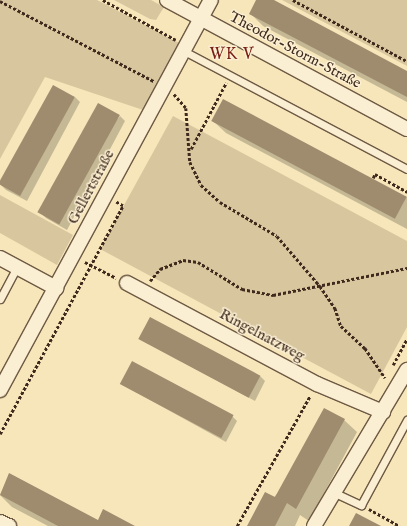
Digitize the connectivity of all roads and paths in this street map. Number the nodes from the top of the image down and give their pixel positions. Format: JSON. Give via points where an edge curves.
{"nodes":[{"id":1,"x":103,"y":0,"type":"edge"},
{"id":2,"x":167,"y":0,"type":"edge"},
{"id":3,"x":211,"y":0,"type":"edge"},
{"id":4,"x":292,"y":0,"type":"edge"},
{"id":5,"x":0,"y":1,"type":"edge"},
{"id":6,"x":201,"y":19,"type":"junction"},
{"id":7,"x":185,"y":49,"type":"junction"},
{"id":8,"x":407,"y":61,"type":"edge"},
{"id":9,"x":230,"y":75,"type":"junction"},
{"id":10,"x":170,"y":90,"type":"junction"},
{"id":11,"x":407,"y":129,"type":"edge"},
{"id":12,"x":190,"y":150,"type":"junction"},
{"id":13,"x":407,"y":169,"type":"edge"},
{"id":14,"x":373,"y":178,"type":"dead end"},
{"id":15,"x":407,"y":192,"type":"edge"},
{"id":16,"x":106,"y":196,"type":"junction"},
{"id":17,"x":73,"y":256,"type":"junction"},
{"id":18,"x":0,"y":258,"type":"edge"},
{"id":19,"x":91,"y":265,"type":"junction"},
{"id":20,"x":17,"y":267,"type":"junction"},
{"id":21,"x":407,"y":268,"type":"edge"},
{"id":22,"x":143,"y":280,"type":"dead end"},
{"id":23,"x":127,"y":283,"type":"joint"},
{"id":24,"x":149,"y":283,"type":"junction"},
{"id":25,"x":155,"y":286,"type":"dead end"},
{"id":26,"x":320,"y":286,"type":"junction"},
{"id":27,"x":56,"y":288,"type":"junction"},
{"id":28,"x":0,"y":299,"type":"edge"},
{"id":29,"x":407,"y":339,"type":"edge"},
{"id":30,"x":407,"y":370,"type":"edge"},
{"id":31,"x":385,"y":378,"type":"junction"},
{"id":32,"x":317,"y":384,"type":"junction"},
{"id":33,"x":382,"y":384,"type":"dead end"},
{"id":34,"x":0,"y":390,"type":"edge"},
{"id":35,"x":383,"y":412,"type":"junction"},
{"id":36,"x":407,"y":420,"type":"edge"},
{"id":37,"x":0,"y":434,"type":"edge"},
{"id":38,"x":335,"y":493,"type":"junction"},
{"id":39,"x":361,"y":505,"type":"junction"},
{"id":40,"x":0,"y":522,"type":"edge"},
{"id":41,"x":9,"y":526,"type":"edge"},
{"id":42,"x":237,"y":526,"type":"edge"},
{"id":43,"x":314,"y":526,"type":"edge"},
{"id":44,"x":400,"y":526,"type":"edge"}],
"edges":[{"from":1,"to":7,"type":"path"},
{"from":2,"to":6,"type":"street","name":"Theodor-Storm-Straße"},
{"from":3,"to":6,"type":"street","name":"Gellertstraße"},
{"from":4,"to":8,"type":"path"},
{"from":5,"to":10,"type":"path"},
{"from":6,"to":7,"type":"street","name":"Gellertstraße"},
{"from":6,"to":11,"type":"street","name":"Theodor-Storm-Straße"},
{"from":7,"to":9,"type":"lane"},
{"from":7,"to":10,"type":"street","name":"Gellertstraße"},
{"from":9,"to":12,"type":"path"},
{"from":9,"to":13,"type":"lane"},
{"from":10,"to":12,"type":"path","via":[[186,108]]},
{"from":10,"to":16,"type":"street","name":"Gellertstraße"},
{"from":12,"to":26,"type":"path","via":[[193,174],[201,186],[220,202],[277,236]]},
{"from":14,"to":15,"type":"path","via":[[375,174]]},
{"from":16,"to":17,"type":"street","name":"Gellertstraße"},
{"from":16,"to":19,"type":"path","via":[[123,206]]},
{"from":17,"to":19,"type":"path"},
{"from":17,"to":27,"type":"street","name":"Gellertstraße"},
{"from":18,"to":20,"type":"street"},
{"from":19,"to":23,"type":"path"},
{"from":19,"to":37,"type":"path"},
{"from":20,"to":27,"type":"street"},
{"from":20,"to":28,"type":"lane"},
{"from":21,"to":26,"type":"path"},
{"from":22,"to":24,"type":"path"},
{"from":23,"to":32,"type":"street","name":"Ringelnatzweg"},
{"from":24,"to":25,"type":"path"},
{"from":24,"to":26,"type":"path","via":[[160,269],[183,260],[198,262],[253,292],[273,295]]},
{"from":26,"to":31,"type":"path","via":[[335,308],[341,326],[365,348]]},
{"from":27,"to":34,"type":"street","name":"Gellertstraße"},
{"from":29,"to":31,"type":"path"},
{"from":30,"to":35,"type":"street"},
{"from":31,"to":33,"type":"path"},
{"from":32,"to":35,"type":"street","name":"Ringelnatzweg"},
{"from":32,"to":42,"type":"path"},
{"from":35,"to":38,"type":"street"},
{"from":36,"to":39,"type":"lane"},
{"from":38,"to":39,"type":"lane"},
{"from":38,"to":43,"type":"street"},
{"from":39,"to":44,"type":"path"},
{"from":40,"to":41,"type":"street"}]}
